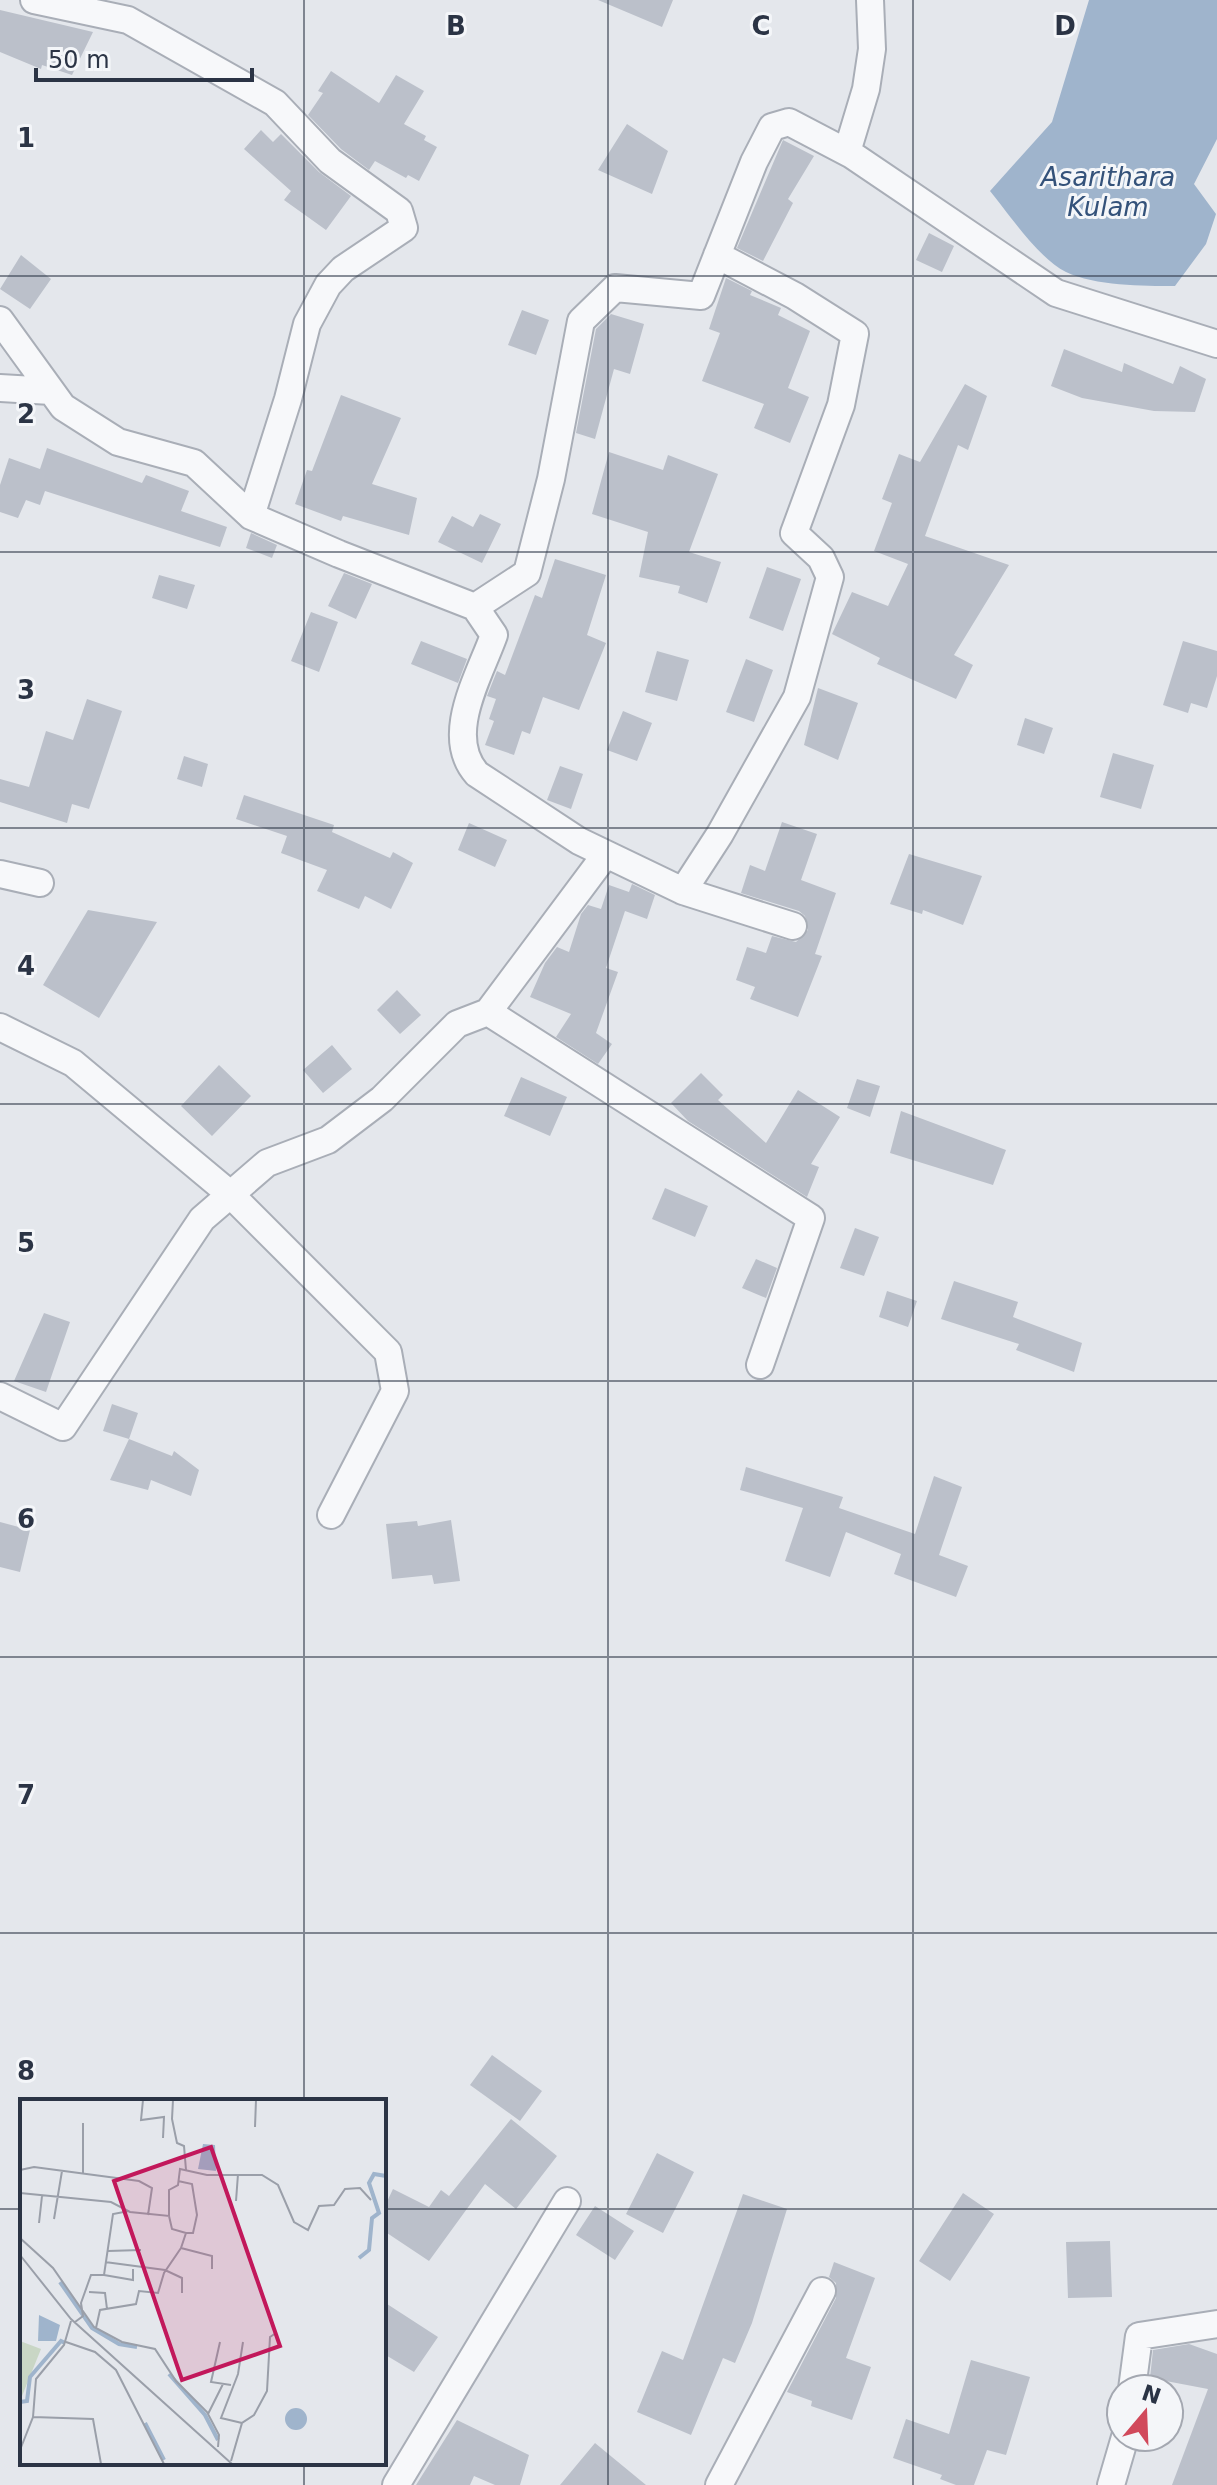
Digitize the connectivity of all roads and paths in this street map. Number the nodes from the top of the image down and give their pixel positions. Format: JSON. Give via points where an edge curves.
{"nodes":[{"id":1,"x":34,"y":0,"type":"edge"},
{"id":2,"x":870,"y":0,"type":"edge"},
{"id":3,"x":847,"y":152,"type":"junction"},
{"id":4,"x":717,"y":255,"type":"junction"},
{"id":5,"x":0,"y":320,"type":"edge"},
{"id":6,"x":1217,"y":344,"type":"edge"},
{"id":7,"x":0,"y":388,"type":"edge"},
{"id":8,"x":51,"y":391,"type":"junction"},
{"id":9,"x":251,"y":516,"type":"junction"},
{"id":10,"x":475,"y":607,"type":"junction"},
{"id":11,"x":606,"y":854,"type":"junction"},
{"id":12,"x":0,"y":874,"type":"edge"},
{"id":13,"x":40,"y":883,"type":"dead end"},
{"id":14,"x":683,"y":891,"type":"junction"},
{"id":15,"x":793,"y":926,"type":"dead end"},
{"id":16,"x":488,"y":1012,"type":"junction"},
{"id":17,"x":0,"y":1027,"type":"edge"},
{"id":18,"x":230,"y":1194,"type":"junction"},
{"id":19,"x":760,"y":1365,"type":"dead end"},
{"id":20,"x":0,"y":1396,"type":"edge"},
{"id":21,"x":331,"y":1515,"type":"dead end"},
{"id":22,"x":567,"y":2201,"type":"dead end"},
{"id":23,"x":822,"y":2291,"type":"dead end"},
{"id":24,"x":1217,"y":2324,"type":"edge"},
{"id":25,"x":1134,"y":2373,"type":"edge"},
{"id":26,"x":1120,"y":2453,"type":"edge"},
{"id":27,"x":396,"y":2485,"type":"edge"},
{"id":28,"x":719,"y":2485,"type":"edge"},
{"id":29,"x":1111,"y":2485,"type":"edge"}],
"edges":[{"from":1,"to":9,"type":"street","via":[[128,20],[275,103],[330,161],[399,211],[404,228],[343,269],[307,324]]},
{"from":2,"to":3,"type":"street","via":[[872,49],[866,89]]},
{"from":3,"to":4,"type":"street","via":[[789,122],[772,127]]},
{"from":3,"to":6,"type":"street","via":[[1056,293]]},
{"from":4,"to":10,"type":"street","via":[[701,296],[615,288],[581,321],[527,573]]},
{"from":4,"to":14,"type":"street","via":[[855,334],[841,405],[794,533],[821,558],[830,577],[797,697]]},
{"from":5,"to":8,"type":"street"},
{"from":7,"to":8,"type":"street"},
{"from":8,"to":9,"type":"street","via":[[63,407],[118,442],[194,463]]},
{"from":9,"to":10,"type":"street"},
{"from":10,"to":11,"type":"street","via":[[494,635],[461,729],[467,764]]},
{"from":11,"to":14,"type":"street"},
{"from":11,"to":16,"type":"street"},
{"from":12,"to":13,"type":"street"},
{"from":14,"to":15,"type":"street"},
{"from":16,"to":18,"type":"street","via":[[457,1024],[382,1099],[328,1140],[267,1163]]},
{"from":16,"to":19,"type":"street","via":[[811,1218]]},
{"from":17,"to":18,"type":"street","via":[[73,1063]]},
{"from":18,"to":20,"type":"street","via":[[202,1219],[63,1427]]},
{"from":18,"to":21,"type":"street","via":[[388,1352],[395,1391]]},
{"from":22,"to":27,"type":"street"},
{"from":23,"to":28,"type":"street"},
{"from":24,"to":25,"type":"street","via":[[1139,2336]]},
{"from":26,"to":29,"type":"street"}]}
